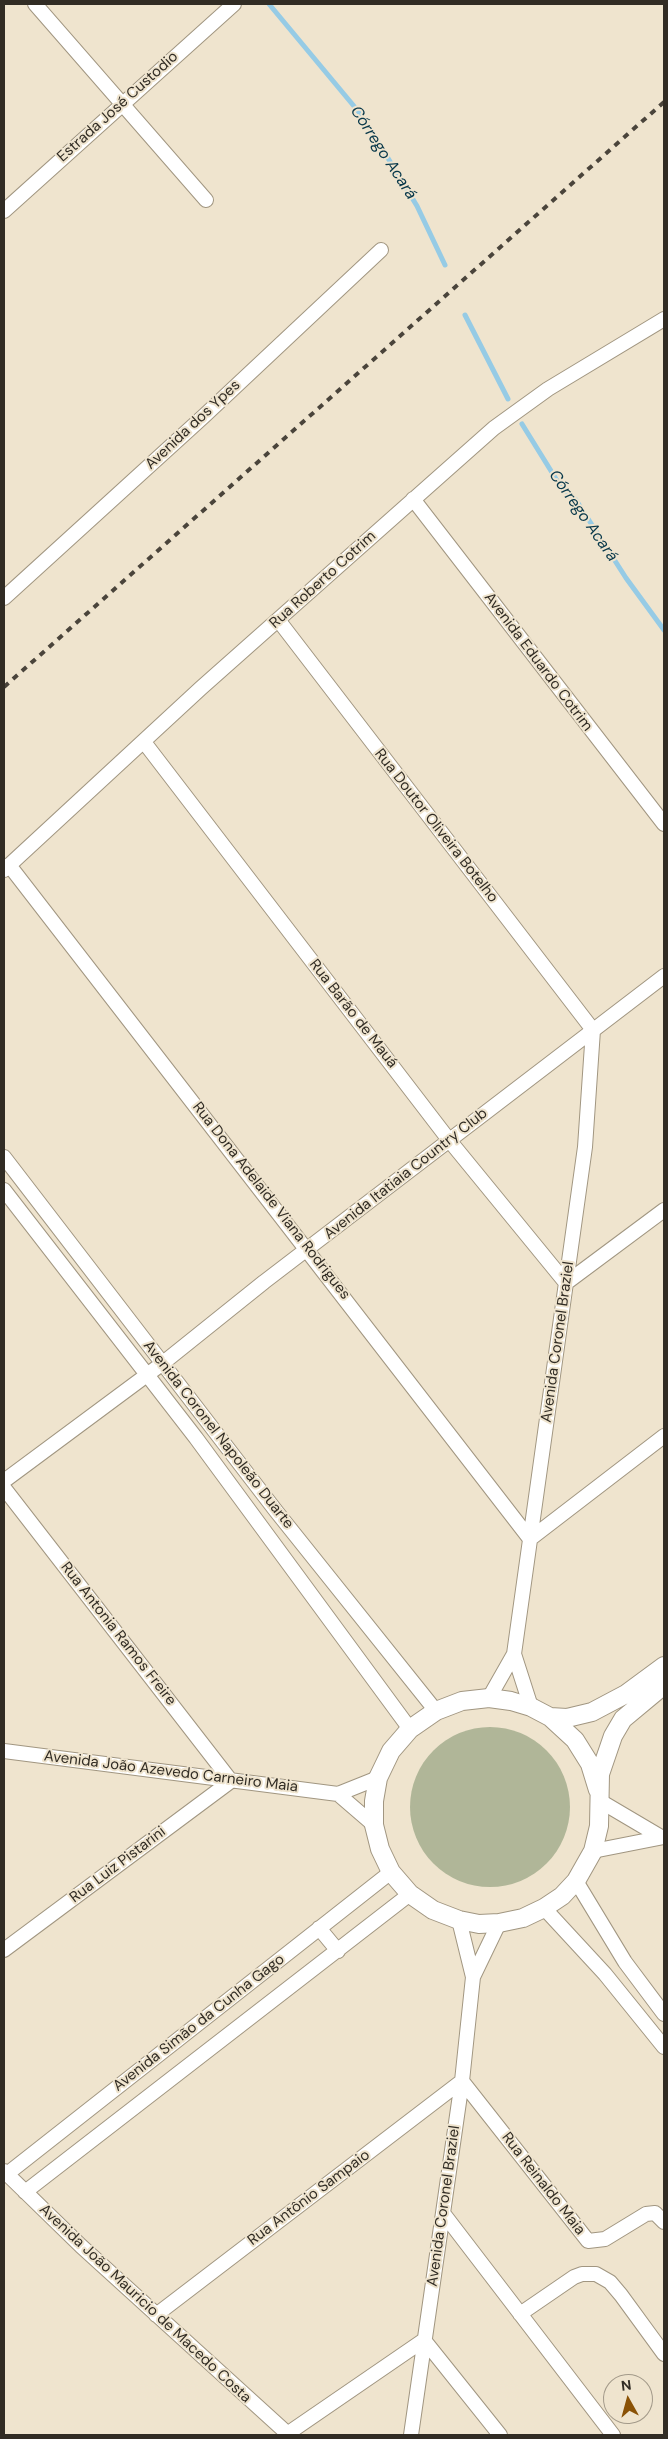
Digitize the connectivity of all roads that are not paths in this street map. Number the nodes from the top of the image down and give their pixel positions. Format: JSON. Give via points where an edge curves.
{"nodes":[{"id":1,"x":36,"y":4,"type":"edge"},
{"id":2,"x":234,"y":4,"type":"edge"},
{"id":3,"x":122,"y":102,"type":"junction"},
{"id":4,"x":206,"y":200,"type":"dead end"},
{"id":5,"x":4,"y":211,"type":"edge"},
{"id":6,"x":381,"y":250,"type":"dead end"},
{"id":7,"x":664,"y":319,"type":"edge"},
{"id":8,"x":413,"y":499,"type":"junction"},
{"id":9,"x":4,"y":598,"type":"edge"},
{"id":10,"x":279,"y":621,"type":"junction"},
{"id":11,"x":144,"y":742,"type":"junction"},
{"id":12,"x":664,"y":824,"type":"edge"},
{"id":13,"x":6,"y":868,"type":"edge"},
{"id":14,"x":664,"y":976,"type":"edge"},
{"id":15,"x":593,"y":1030,"type":"junction"},
{"id":16,"x":449,"y":1140,"type":"junction"},
{"id":17,"x":4,"y":1157,"type":"edge"},
{"id":18,"x":4,"y":1190,"type":"edge"},
{"id":19,"x":664,"y":1210,"type":"edge"},
{"id":20,"x":308,"y":1249,"type":"junction"},
{"id":21,"x":566,"y":1283,"type":"junction"},
{"id":22,"x":164,"y":1363,"type":"junction"},
{"id":23,"x":146,"y":1375,"type":"junction"},
{"id":24,"x":664,"y":1436,"type":"edge"},
{"id":25,"x":4,"y":1481,"type":"edge"},
{"id":26,"x":4,"y":1488,"type":"edge"},
{"id":27,"x":530,"y":1539,"type":"junction"},
{"id":28,"x":514,"y":1654,"type":"junction"},
{"id":29,"x":664,"y":1666,"type":"edge"},
{"id":30,"x":664,"y":1685,"type":"edge"},
{"id":31,"x":489,"y":1698,"type":"junction"},
{"id":32,"x":631,"y":1700,"type":"junction"},
{"id":33,"x":531,"y":1707,"type":"junction"},
{"id":34,"x":436,"y":1711,"type":"junction"},
{"id":35,"x":550,"y":1717,"type":"junction"},
{"id":36,"x":410,"y":1729,"type":"junction"},
{"id":37,"x":4,"y":1751,"type":"edge"},
{"id":38,"x":378,"y":1778,"type":"junction"},
{"id":39,"x":231,"y":1781,"type":"junction"},
{"id":40,"x":338,"y":1794,"type":"junction"},
{"id":41,"x":599,"y":1795,"type":"junction"},
{"id":42,"x":374,"y":1825,"type":"junction"},
{"id":43,"x":662,"y":1837,"type":"edge"},
{"id":44,"x":593,"y":1851,"type":"junction"},
{"id":45,"x":391,"y":1872,"type":"junction"},
{"id":46,"x":576,"y":1881,"type":"junction"},
{"id":47,"x":410,"y":1894,"type":"junction"},
{"id":48,"x":544,"y":1908,"type":"junction"},
{"id":49,"x":459,"y":1920,"type":"junction"},
{"id":50,"x":500,"y":1923,"type":"junction"},
{"id":51,"x":320,"y":1928,"type":"junction"},
{"id":52,"x":4,"y":1950,"type":"edge"},
{"id":53,"x":338,"y":1951,"type":"junction"},
{"id":54,"x":473,"y":1977,"type":"junction"},
{"id":55,"x":664,"y":2014,"type":"edge"},
{"id":56,"x":664,"y":2047,"type":"edge"},
{"id":57,"x":462,"y":2081,"type":"junction"},
{"id":58,"x":6,"y":2173,"type":"edge"},
{"id":59,"x":25,"y":2192,"type":"junction"},
{"id":60,"x":443,"y":2213,"type":"junction"},
{"id":61,"x":664,"y":2222,"type":"edge"},
{"id":62,"x":520,"y":2314,"type":"junction"},
{"id":63,"x":156,"y":2315,"type":"junction"},
{"id":64,"x":424,"y":2340,"type":"junction"},
{"id":65,"x":664,"y":2354,"type":"edge"},
{"id":66,"x":288,"y":2435,"type":"edge"},
{"id":67,"x":411,"y":2435,"type":"edge"},
{"id":68,"x":500,"y":2435,"type":"edge"},
{"id":69,"x":613,"y":2435,"type":"edge"}],
"edges":[{"from":1,"to":3,"type":"street"},
{"from":2,"to":3,"type":"street","name":"Estrada José Custodio"},
{"from":3,"to":4,"type":"street"},
{"from":3,"to":5,"type":"street","name":"Estrada José Custodio"},
{"from":6,"to":9,"type":"street","name":"Avenida dos Ypes"},
{"from":7,"to":8,"type":"street","name":"Rua Roberto Cotrim","via":[[523,406]]},
{"from":8,"to":10,"type":"street","name":"Rua Roberto Cotrim"},
{"from":8,"to":12,"type":"street","name":"Avenida Eduardo Cotrim"},
{"from":10,"to":11,"type":"street","name":"Rua Roberto Cotrim"},
{"from":10,"to":15,"type":"street","name":"Rua Doutor Oliveira Botelho"},
{"from":11,"to":13,"type":"street","name":"Rua Roberto Cotrim"},
{"from":11,"to":16,"type":"street","name":"Rua Barão de Mauá"},
{"from":13,"to":20,"type":"street","name":"Rua Dona Adelaide Viana Rodrigues"},
{"from":14,"to":15,"type":"street","name":"Avenida Itatiaia Country Club"},
{"from":15,"to":16,"type":"street","name":"Avenida Itatiaia Country Club"},
{"from":15,"to":21,"type":"street","name":"Avenida Coronel Braziel","via":[[585,1147]]},
{"from":16,"to":20,"type":"street","name":"Avenida Itatiaia Country Club"},
{"from":16,"to":21,"type":"street","name":"Rua Barão de Mauá"},
{"from":17,"to":22,"type":"street","name":"Avenida Coronel Napoleão Duarte"},
{"from":18,"to":23,"type":"street","name":"Avenida Coronel Napoleão Duarte"},
{"from":19,"to":21,"type":"street"},
{"from":20,"to":22,"type":"street","name":"Avenida Itatiaia Country Club"},
{"from":20,"to":27,"type":"street","name":"Rua Dona Adelaide Viana Rodrigues"},
{"from":21,"to":27,"type":"street","name":"Avenida Coronel Braziel"},
{"from":22,"to":23,"type":"street","name":"Avenida Itatiaia Country Club"},
{"from":22,"to":34,"type":"street","name":"Avenida Coronel Napoleão Duarte","via":[[276,1511]]},
{"from":23,"to":25,"type":"street","name":"Avenida Itatiaia Country Club"},
{"from":23,"to":36,"type":"street","name":"Avenida Coronel Napoleão Duarte","via":[[270,1536]]},
{"from":24,"to":27,"type":"street"},
{"from":26,"to":39,"type":"street","name":"Rua Antonia Ramos Freire"},
{"from":27,"to":28,"type":"street","name":"Avenida Coronel Braziel"},
{"from":28,"to":31,"type":"street","name":"Avenida Coronel Braziel"},
{"from":28,"to":33,"type":"street","name":"Avenida Coronel Braziel"},
{"from":29,"to":32,"type":"street"},
{"from":30,"to":32,"type":"street"},
{"from":31,"to":33,"type":"street"},
{"from":31,"to":34,"type":"street","via":[[462,1701]]},
{"from":32,"to":35,"type":"street","via":[[567,1718]]},
{"from":32,"to":41,"type":"street","via":[[602,1762]]},
{"from":33,"to":35,"type":"street"},
{"from":34,"to":36,"type":"street"},
{"from":35,"to":41,"type":"street","via":[[575,1740],[590,1764]]},
{"from":36,"to":38,"type":"street","via":[[391,1751]]},
{"from":37,"to":39,"type":"street","name":"Avenida João Azevedo Carneiro Maia"},
{"from":38,"to":40,"type":"street","name":"Avenida João Azevedo Carneiro Maia"},
{"from":38,"to":42,"type":"street"},
{"from":39,"to":40,"type":"street","name":"Avenida João Azevedo Carneiro Maia"},
{"from":39,"to":52,"type":"street","name":"Rua Luiz Pistarini"},
{"from":40,"to":42,"type":"street"},
{"from":41,"to":43,"type":"street"},
{"from":41,"to":44,"type":"street","via":[[599,1826]]},
{"from":42,"to":45,"type":"street","via":[[380,1849]]},
{"from":43,"to":44,"type":"street"},
{"from":44,"to":46,"type":"street"},
{"from":45,"to":47,"type":"street"},
{"from":45,"to":51,"type":"street","name":"Avenida Simão da Cunha Gago"},
{"from":46,"to":48,"type":"street"},
{"from":46,"to":55,"type":"street","via":[[625,1962]]},
{"from":47,"to":49,"type":"street","via":[[433,1910]]},
{"from":47,"to":53,"type":"street","name":"Avenida Simão da Cunha Gago"},
{"from":48,"to":50,"type":"street","via":[[523,1918]]},
{"from":48,"to":56,"type":"street","via":[[605,1974]]},
{"from":49,"to":50,"type":"street","via":[[479,1924]]},
{"from":49,"to":54,"type":"street","name":"Avenida Coronel Braziel"},
{"from":50,"to":54,"type":"street","name":"Avenida Coronel Braziel"},
{"from":51,"to":53,"type":"street"},
{"from":51,"to":58,"type":"street","name":"Avenida Simão da Cunha Gago"},
{"from":53,"to":59,"type":"street","name":"Avenida Simão da Cunha Gago"},
{"from":54,"to":57,"type":"street","name":"Avenida Coronel Braziel"},
{"from":57,"to":60,"type":"street","name":"Avenida Coronel Braziel"},
{"from":57,"to":61,"type":"street","name":"Rua Reinaldo Maia","via":[[588,2241],[605,2239],[646,2214],[655,2213]]},
{"from":57,"to":63,"type":"street","name":"Rua Antônio Sampaio"},
{"from":58,"to":59,"type":"street","name":"Avenida João Mauricio de Macedo Costa"},
{"from":59,"to":63,"type":"street","name":"Avenida João Mauricio de Macedo Costa"},
{"from":60,"to":62,"type":"street"},
{"from":60,"to":64,"type":"street","name":"Avenida Coronel Braziel"},
{"from":62,"to":65,"type":"street","via":[[574,2277],[596,2274],[610,2282]]},
{"from":62,"to":69,"type":"street"},
{"from":63,"to":66,"type":"street","name":"Avenida João Mauricio de Macedo Costa"},
{"from":64,"to":66,"type":"street"},
{"from":64,"to":67,"type":"street","name":"Avenida Coronel Braziel"},
{"from":64,"to":68,"type":"street"}]}
